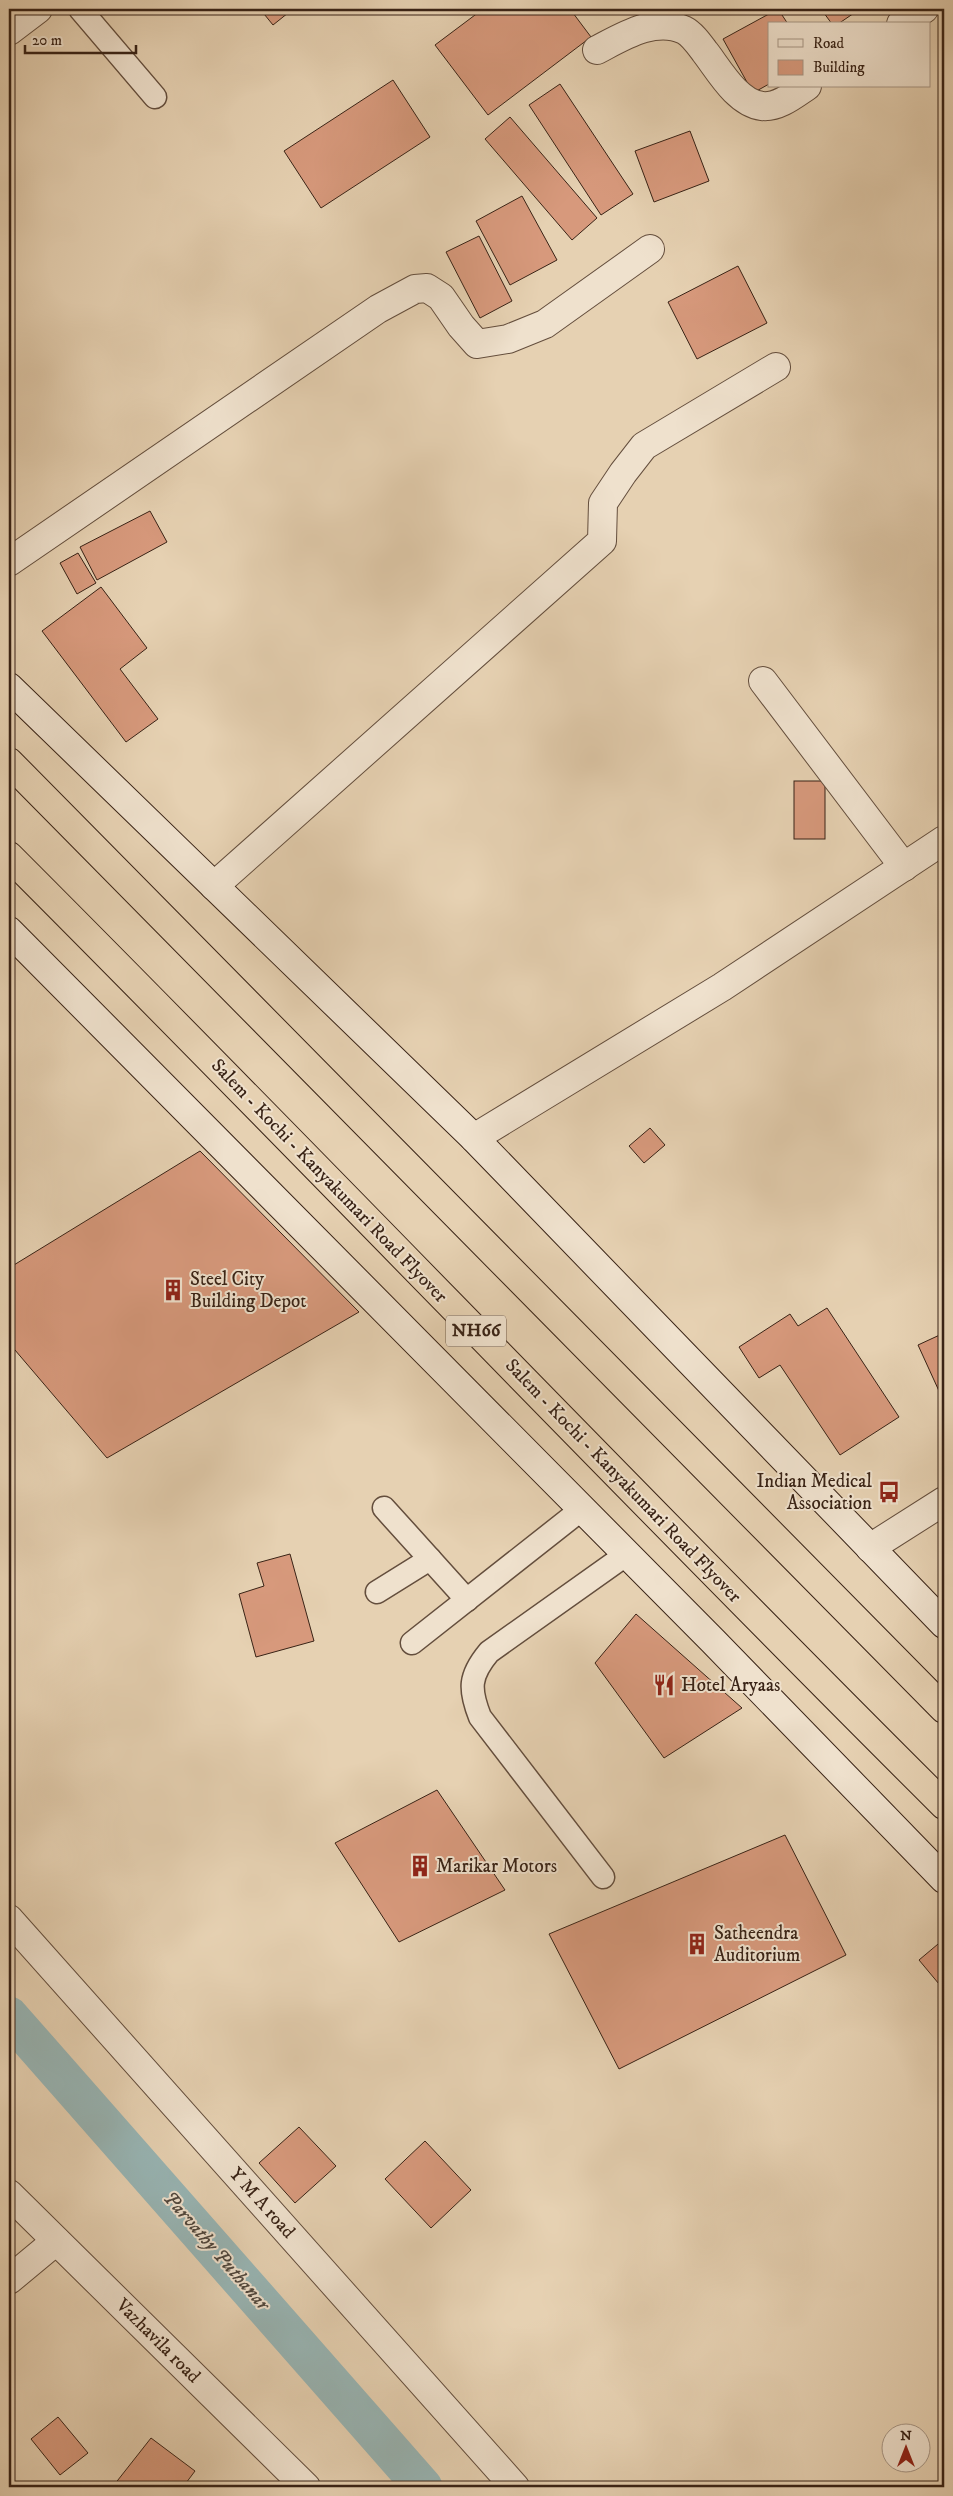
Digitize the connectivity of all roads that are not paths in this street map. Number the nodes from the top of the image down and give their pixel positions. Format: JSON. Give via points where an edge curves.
{"nodes":[{"id":1,"x":38,"y":9,"type":"edge"},
{"id":2,"x":80,"y":9,"type":"edge"},
{"id":3,"x":924,"y":9,"type":"edge"},
{"id":4,"x":904,"y":22,"type":"edge"},
{"id":5,"x":9,"y":31,"type":"edge"},
{"id":6,"x":597,"y":50,"type":"dead end"},
{"id":7,"x":804,"y":88,"type":"edge"},
{"id":8,"x":154,"y":97,"type":"dead end"},
{"id":9,"x":650,"y":249,"type":"dead end"},
{"id":10,"x":776,"y":367,"type":"dead end"},
{"id":11,"x":9,"y":562,"type":"edge"},
{"id":12,"x":763,"y":681,"type":"dead end"},
{"id":13,"x":9,"y":687,"type":"edge"},
{"id":14,"x":9,"y":762,"type":"edge"},
{"id":15,"x":944,"y":840,"type":"edge"},
{"id":16,"x":9,"y":856,"type":"edge"},
{"id":17,"x":904,"y":867,"type":"junction"},
{"id":18,"x":214,"y":886,"type":"junction"},
{"id":19,"x":9,"y":931,"type":"edge"},
{"id":20,"x":474,"y":1138,"type":"junction"},
{"id":21,"x":944,"y":1501,"type":"edge"},
{"id":22,"x":384,"y":1508,"type":"dead end"},
{"id":23,"x":582,"y":1509,"type":"junction"},
{"id":24,"x":870,"y":1548,"type":"junction"},
{"id":25,"x":627,"y":1554,"type":"junction"},
{"id":26,"x":430,"y":1560,"type":"junction"},
{"id":27,"x":377,"y":1592,"type":"dead end"},
{"id":28,"x":467,"y":1600,"type":"junction"},
{"id":29,"x":944,"y":1624,"type":"edge"},
{"id":30,"x":412,"y":1643,"type":"dead end"},
{"id":31,"x":944,"y":1709,"type":"edge"},
{"id":32,"x":944,"y":1805,"type":"edge"},
{"id":33,"x":604,"y":1877,"type":"dead end"},
{"id":34,"x":944,"y":1879,"type":"edge"},
{"id":35,"x":9,"y":1919,"type":"edge"},
{"id":36,"x":9,"y":2194,"type":"edge"},
{"id":37,"x":56,"y":2240,"type":"junction"},
{"id":38,"x":9,"y":2280,"type":"edge"},
{"id":39,"x":306,"y":2487,"type":"edge"},
{"id":40,"x":515,"y":2487,"type":"edge"}],
"edges":[{"from":1,"to":5,"type":"street"},
{"from":2,"to":8,"type":"lane"},
{"from":3,"to":4,"type":"street"},
{"from":6,"to":7,"type":"street","via":[[627,34],[664,25],[684,30],[696,40],[746,99],[762,106],[779,103]]},
{"from":9,"to":11,"type":"street","via":[[545,324],[508,339],[477,344],[441,297],[427,288],[415,288],[378,309]]},
{"from":10,"to":18,"type":"street","via":[[644,446],[604,503],[602,541]]},
{"from":12,"to":17,"type":"street"},
{"from":13,"to":18,"type":"street"},
{"from":14,"to":31,"type":"highway"},
{"from":15,"to":17,"type":"street"},
{"from":16,"to":32,"type":"highway","name":"Salem - Kochi - Kanyakumari Road Flyover","number":"NH66","via":[[758,1620]]},
{"from":17,"to":20,"type":"street","via":[[722,987]]},
{"from":18,"to":20,"type":"street"},
{"from":19,"to":23,"type":"street"},
{"from":20,"to":24,"type":"street"},
{"from":21,"to":24,"type":"street"},
{"from":22,"to":26,"type":"lane"},
{"from":23,"to":25,"type":"street"},
{"from":23,"to":28,"type":"lane"},
{"from":24,"to":29,"type":"street"},
{"from":25,"to":33,"type":"lane","via":[[489,1652],[472,1680],[472,1698],[480,1717]]},
{"from":25,"to":34,"type":"street"},
{"from":26,"to":27,"type":"lane"},
{"from":26,"to":28,"type":"lane"},
{"from":28,"to":30,"type":"lane"},
{"from":35,"to":40,"type":"street","name":"Y M A road"},
{"from":36,"to":37,"type":"street","name":"Vazhavila road"},
{"from":37,"to":38,"type":"street"},
{"from":37,"to":39,"type":"street","name":"Vazhavila road"}]}
